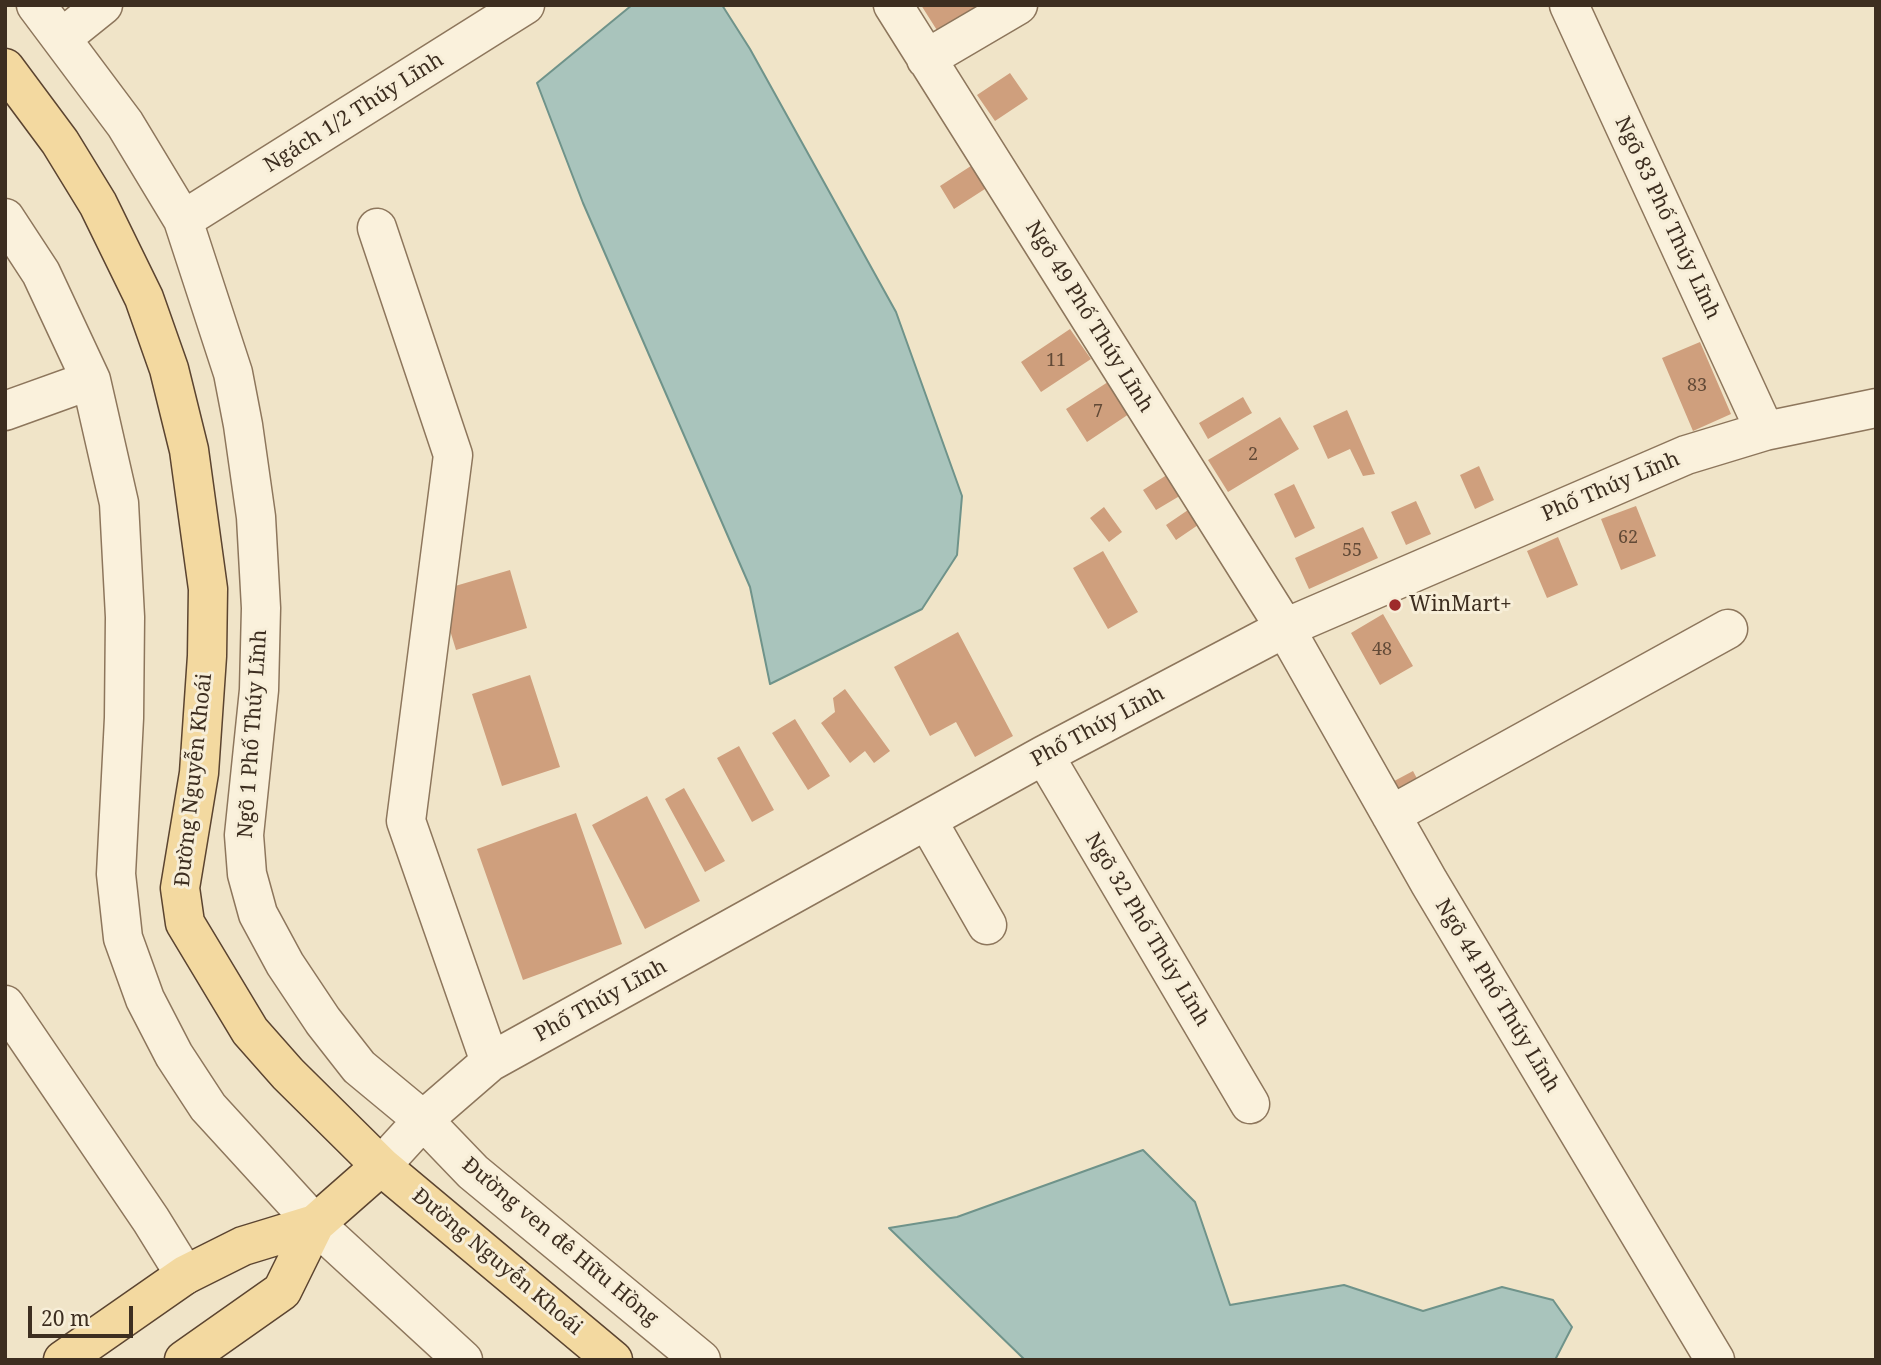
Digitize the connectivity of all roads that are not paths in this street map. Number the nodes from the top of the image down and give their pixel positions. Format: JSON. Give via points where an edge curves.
{"nodes":[{"id":1,"x":36,"y":5,"type":"edge"},
{"id":2,"x":103,"y":5,"type":"edge"},
{"id":3,"x":525,"y":5,"type":"edge"},
{"id":4,"x":893,"y":5,"type":"edge"},
{"id":5,"x":1018,"y":5,"type":"edge"},
{"id":6,"x":1569,"y":5,"type":"edge"},
{"id":7,"x":62,"y":38,"type":"junction"},
{"id":8,"x":926,"y":59,"type":"junction"},
{"id":9,"x":5,"y":68,"type":"edge"},
{"id":10,"x":5,"y":218,"type":"edge"},
{"id":11,"x":183,"y":220,"type":"junction"},
{"id":12,"x":377,"y":228,"type":"dead end"},
{"id":13,"x":92,"y":380,"type":"junction"},
{"id":14,"x":1876,"y":408,"type":"edge"},
{"id":15,"x":5,"y":411,"type":"edge"},
{"id":16,"x":1765,"y":431,"type":"junction"},
{"id":17,"x":1285,"y":628,"type":"junction"},
{"id":18,"x":1728,"y":629,"type":"dead end"},
{"id":19,"x":1044,"y":755,"type":"junction"},
{"id":20,"x":1391,"y":815,"type":"junction"},
{"id":21,"x":927,"y":820,"type":"junction"},
{"id":22,"x":987,"y":925,"type":"dead end"},
{"id":23,"x":5,"y":1005,"type":"edge"},
{"id":24,"x":490,"y":1062,"type":"junction"},
{"id":25,"x":1250,"y":1104,"type":"dead end"},
{"id":26,"x":423,"y":1120,"type":"junction"},
{"id":27,"x":381,"y":1166,"type":"junction"},
{"id":28,"x":315,"y":1224,"type":"junction"},
{"id":29,"x":185,"y":1275,"type":"junction"},
{"id":30,"x":63,"y":1360,"type":"edge"},
{"id":31,"x":184,"y":1360,"type":"edge"},
{"id":32,"x":463,"y":1360,"type":"edge"},
{"id":33,"x":614,"y":1360,"type":"edge"},
{"id":34,"x":701,"y":1360,"type":"edge"},
{"id":35,"x":1715,"y":1360,"type":"edge"}],
"edges":[{"from":1,"to":7,"type":"street","name":"Ngõ 1 Phố Thúy Lĩnh"},
{"from":2,"to":7,"type":"street"},
{"from":3,"to":11,"type":"street","name":"Ngách 1/2 Thúy Lĩnh"},
{"from":4,"to":8,"type":"street","name":"Ngõ 49 Phố Thúy Lĩnh"},
{"from":5,"to":8,"type":"street"},
{"from":6,"to":16,"type":"street","name":"Ngõ 83 Phố Thúy Lĩnh"},
{"from":7,"to":11,"type":"street","name":"Ngõ 1 Phố Thúy Lĩnh","via":[[125,124]]},
{"from":8,"to":17,"type":"street","name":"Ngõ 49 Phố Thúy Lĩnh"},
{"from":9,"to":27,"type":"main road","name":"Đường Nguyễn Khoái","via":[[60,142],[98,204],[144,298],[169,369],[189,450],[208,589],[199,774],[180,888],[185,923],[250,1031]]},
{"from":10,"to":13,"type":"street","via":[[41,273]]},
{"from":11,"to":26,"type":"street","name":"Ngõ 1 Phố Thúy Lĩnh","via":[[233,373],[256,517],[260,649],[244,835],[247,874],[258,914],[323,1021],[359,1067]]},
{"from":12,"to":24,"type":"street","via":[[453,455],[406,821]]},
{"from":13,"to":15,"type":"street"},
{"from":13,"to":28,"type":"street","via":[[119,503],[125,617],[116,874],[123,938],[151,1010],[208,1107]]},
{"from":14,"to":16,"type":"street","name":"Phố Thúy Lĩnh"},
{"from":16,"to":17,"type":"street","name":"Phố Thúy Lĩnh","via":[[1686,455]]},
{"from":17,"to":19,"type":"street","name":"Phố Thúy Lĩnh"},
{"from":17,"to":20,"type":"street","name":"Ngõ 44 Phố Thúy Lĩnh"},
{"from":18,"to":20,"type":"street"},
{"from":19,"to":21,"type":"street","name":"Phố Thúy Lĩnh"},
{"from":19,"to":25,"type":"street","name":"Ngõ 32 Phố Thúy Lĩnh"},
{"from":20,"to":35,"type":"street","name":"Ngõ 44 Phố Thúy Lĩnh"},
{"from":21,"to":22,"type":"street"},
{"from":21,"to":24,"type":"street","name":"Phố Thúy Lĩnh"},
{"from":23,"to":29,"type":"street"},
{"from":24,"to":26,"type":"street","name":"Phố Thúy Lĩnh"},
{"from":26,"to":27,"type":"street","name":"Phố Thúy Lĩnh"},
{"from":26,"to":34,"type":"street","name":"Đường ven đê Hữu Hồng","via":[[472,1171]]},
{"from":27,"to":28,"type":"main road"},
{"from":27,"to":33,"type":"main road","name":"Đường Nguyễn Khoái"},
{"from":28,"to":29,"type":"main road","via":[[243,1246]]},
{"from":28,"to":31,"type":"main road","via":[[282,1291]]},
{"from":28,"to":32,"type":"street"},
{"from":29,"to":30,"type":"main road"}]}
